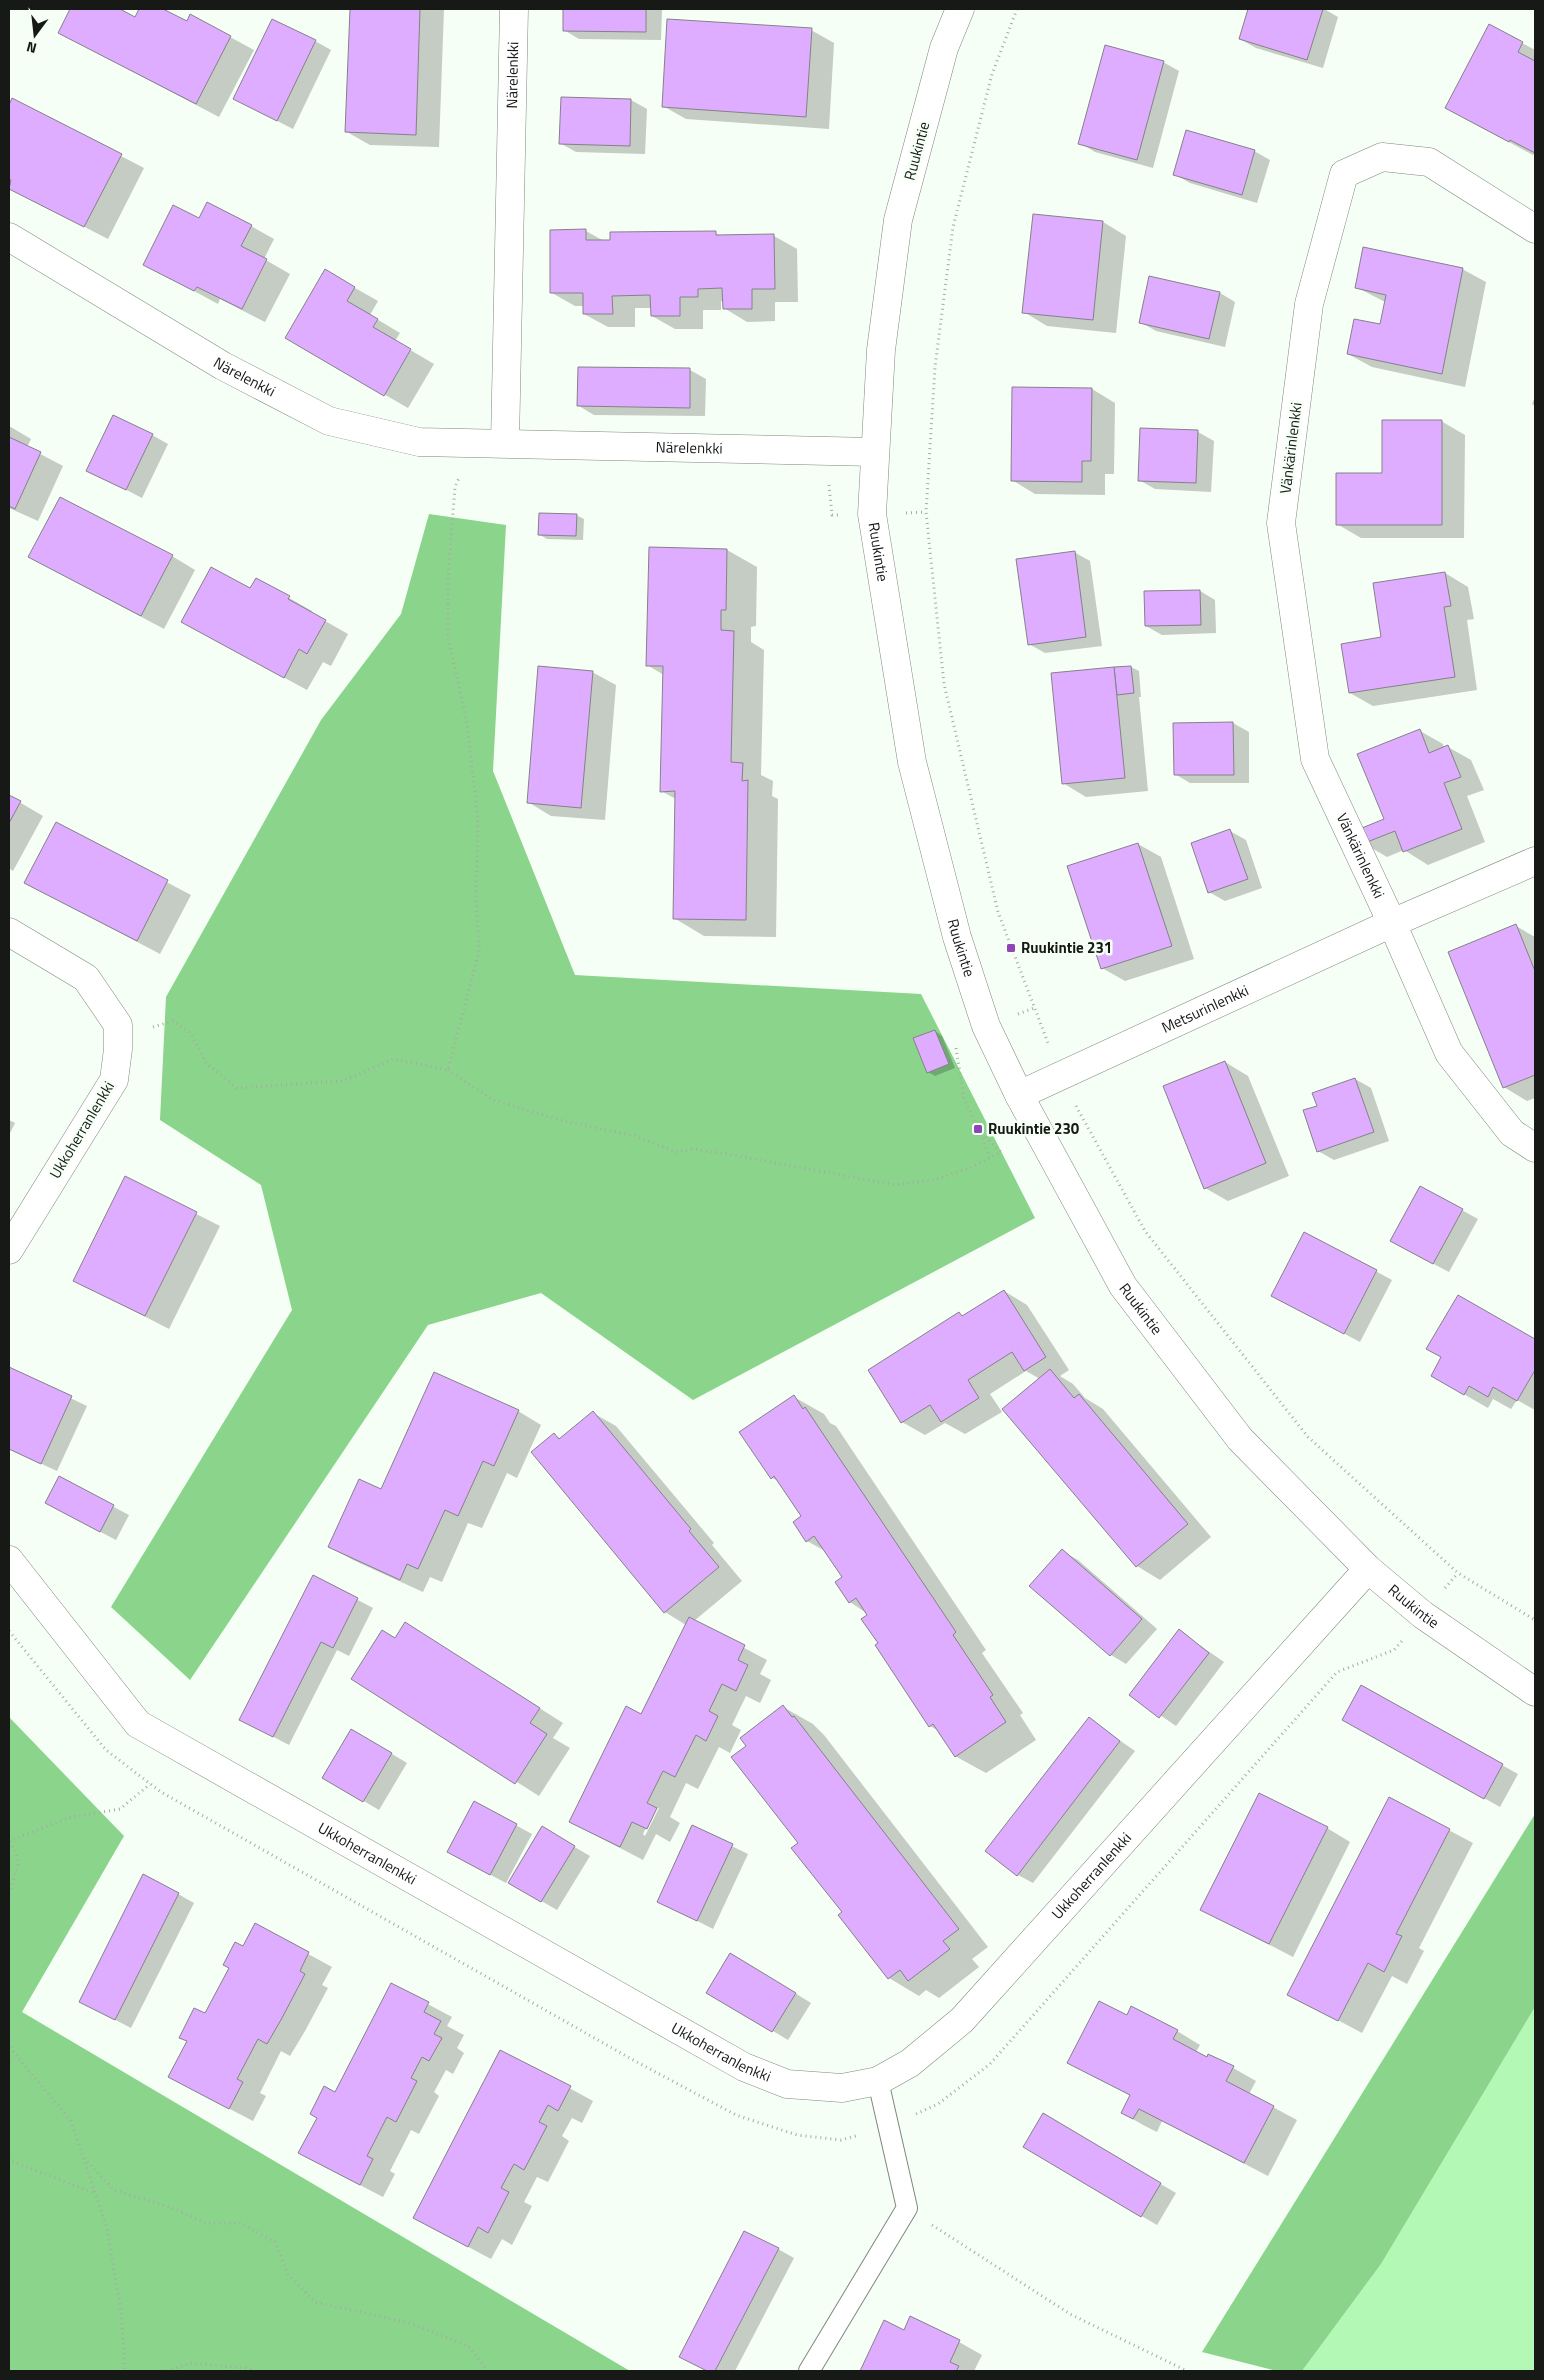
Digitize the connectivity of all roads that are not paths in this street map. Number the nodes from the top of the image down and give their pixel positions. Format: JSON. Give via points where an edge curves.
{"nodes":[{"id":1,"x":514,"y":9,"type":"edge"},
{"id":2,"x":960,"y":9,"type":"edge"},
{"id":3,"x":1535,"y":229,"type":"edge"},
{"id":4,"x":9,"y":237,"type":"edge"},
{"id":5,"x":505,"y":444,"type":"junction"},
{"id":6,"x":874,"y":452,"type":"junction"},
{"id":7,"x":1535,"y":861,"type":"edge"},
{"id":8,"x":1392,"y":923,"type":"junction"},
{"id":9,"x":9,"y":932,"type":"edge"},
{"id":10,"x":1019,"y":1095,"type":"junction"},
{"id":11,"x":1535,"y":1148,"type":"edge"},
{"id":12,"x":9,"y":1250,"type":"edge"},
{"id":13,"x":9,"y":1560,"type":"edge"},
{"id":14,"x":1368,"y":1569,"type":"junction"},
{"id":15,"x":1535,"y":1692,"type":"edge"},
{"id":16,"x":878,"y":2081,"type":"junction"},
{"id":17,"x":810,"y":2371,"type":"edge"}],
"edges":[{"from":1,"to":5,"type":"street","name":"Närelenkki"},
{"from":2,"to":6,"type":"street","name":"Ruukintie","via":[[944,48],[898,220],[881,350]]},
{"from":3,"to":8,"type":"street","name":"Vänkärinlenkki","via":[[1429,162],[1382,157],[1344,174],[1309,304],[1281,523],[1316,759]]},
{"from":4,"to":5,"type":"street","name":"Närelenkki","via":[[223,366],[329,422],[419,442]]},
{"from":5,"to":6,"type":"street","name":"Närelenkki"},
{"from":6,"to":10,"type":"street","name":"Ruukintie","via":[[872,514],[912,762],[957,937],[986,1026]]},
{"from":7,"to":8,"type":"street","name":"Metsurinlenkki"},
{"from":8,"to":10,"type":"street","name":"Metsurinlenkki"},
{"from":8,"to":11,"type":"street","via":[[1449,1053],[1512,1133]]},
{"from":9,"to":12,"type":"street","name":"Ukkoherranlenkki","via":[[86,978],[118,1025],[114,1080]]},
{"from":10,"to":14,"type":"street","name":"Ruukintie","via":[[1123,1286],[1240,1439]]},
{"from":13,"to":16,"type":"street","name":"Ukkoherranlenkki","via":[[138,1724],[744,2067],[787,2084],[842,2088]]},
{"from":14,"to":15,"type":"street","name":"Ruukintie","via":[[1423,1615]]},
{"from":14,"to":16,"type":"street","name":"Ukkoherranlenkki","via":[[962,2020],[910,2064]]},
{"from":16,"to":17,"type":"lane","via":[[907,2208]]}]}
